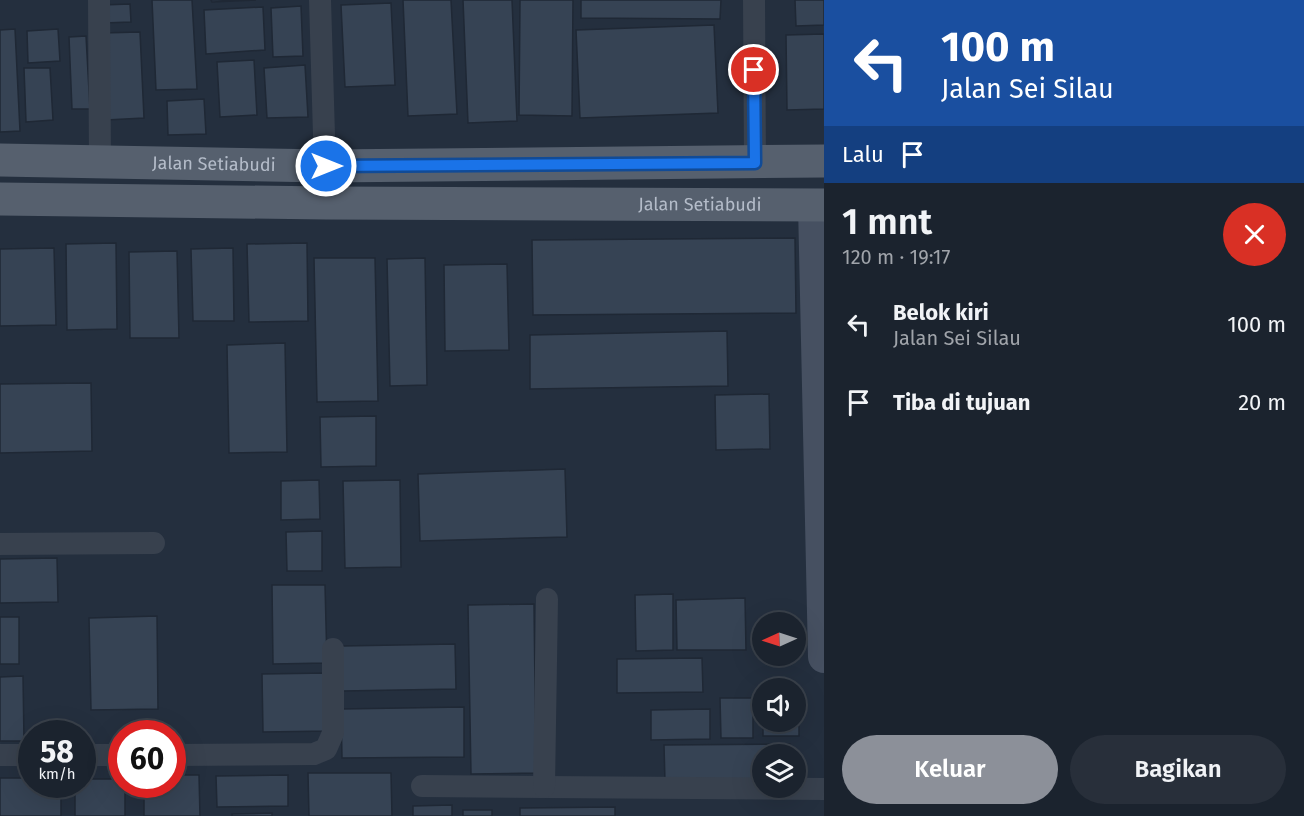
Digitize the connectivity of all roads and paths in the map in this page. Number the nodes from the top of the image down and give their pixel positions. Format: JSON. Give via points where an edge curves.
{"nodes":[{"id":1,"x":99,"y":0,"type":"edge"},
{"id":2,"x":320,"y":0,"type":"edge"},
{"id":3,"x":754,"y":0,"type":"edge"},
{"id":4,"x":0,"y":160,"type":"edge"},
{"id":5,"x":824,"y":162,"type":"edge"},
{"id":6,"x":100,"y":163,"type":"junction"},
{"id":7,"x":755,"y":163,"type":"junction"},
{"id":8,"x":326,"y":166,"type":"junction"},
{"id":9,"x":0,"y":199,"type":"edge"},
{"id":10,"x":326,"y":203,"type":"junction"},
{"id":11,"x":819,"y":205,"type":"edge"},
{"id":12,"x":154,"y":543,"type":"dead end"},
{"id":13,"x":0,"y":544,"type":"edge"},
{"id":14,"x":822,"y":559,"type":"edge"},
{"id":15,"x":547,"y":599,"type":"dead end"},
{"id":16,"x":333,"y":649,"type":"dead end"},
{"id":17,"x":824,"y":657,"type":"edge"},
{"id":18,"x":0,"y":755,"type":"edge"},
{"id":19,"x":18,"y":755,"type":"edge"},
{"id":20,"x":186,"y":755,"type":"edge"},
{"id":21,"x":422,"y":786,"type":"dead end"},
{"id":22,"x":543,"y":787,"type":"junction"},
{"id":23,"x":824,"y":789,"type":"edge"}],
"edges":[{"from":1,"to":6,"type":"street"},
{"from":2,"to":8,"type":"street"},
{"from":3,"to":7,"type":"street"},
{"from":4,"to":6,"type":"main road","name":"Jalan Setiabudi"},
{"from":5,"to":7,"type":"main road","name":"Jalan Setiabudi"},
{"from":6,"to":8,"type":"main road","name":"Jalan Setiabudi"},
{"from":7,"to":8,"type":"main road","name":"Jalan Setiabudi"},
{"from":8,"to":10,"type":"street"},
{"from":9,"to":10,"type":"main road","name":"Jalan Setiabudi"},
{"from":10,"to":11,"type":"main road","name":"Jalan Setiabudi"},
{"from":11,"to":14,"type":"street"},
{"from":12,"to":13,"type":"street"},
{"from":14,"to":17,"type":"street"},
{"from":15,"to":22,"type":"street"},
{"from":16,"to":20,"type":"street","via":[[333,733],[326,749],[314,754]]},
{"from":18,"to":19,"type":"street"},
{"from":21,"to":22,"type":"street"},
{"from":22,"to":23,"type":"street"}]}
